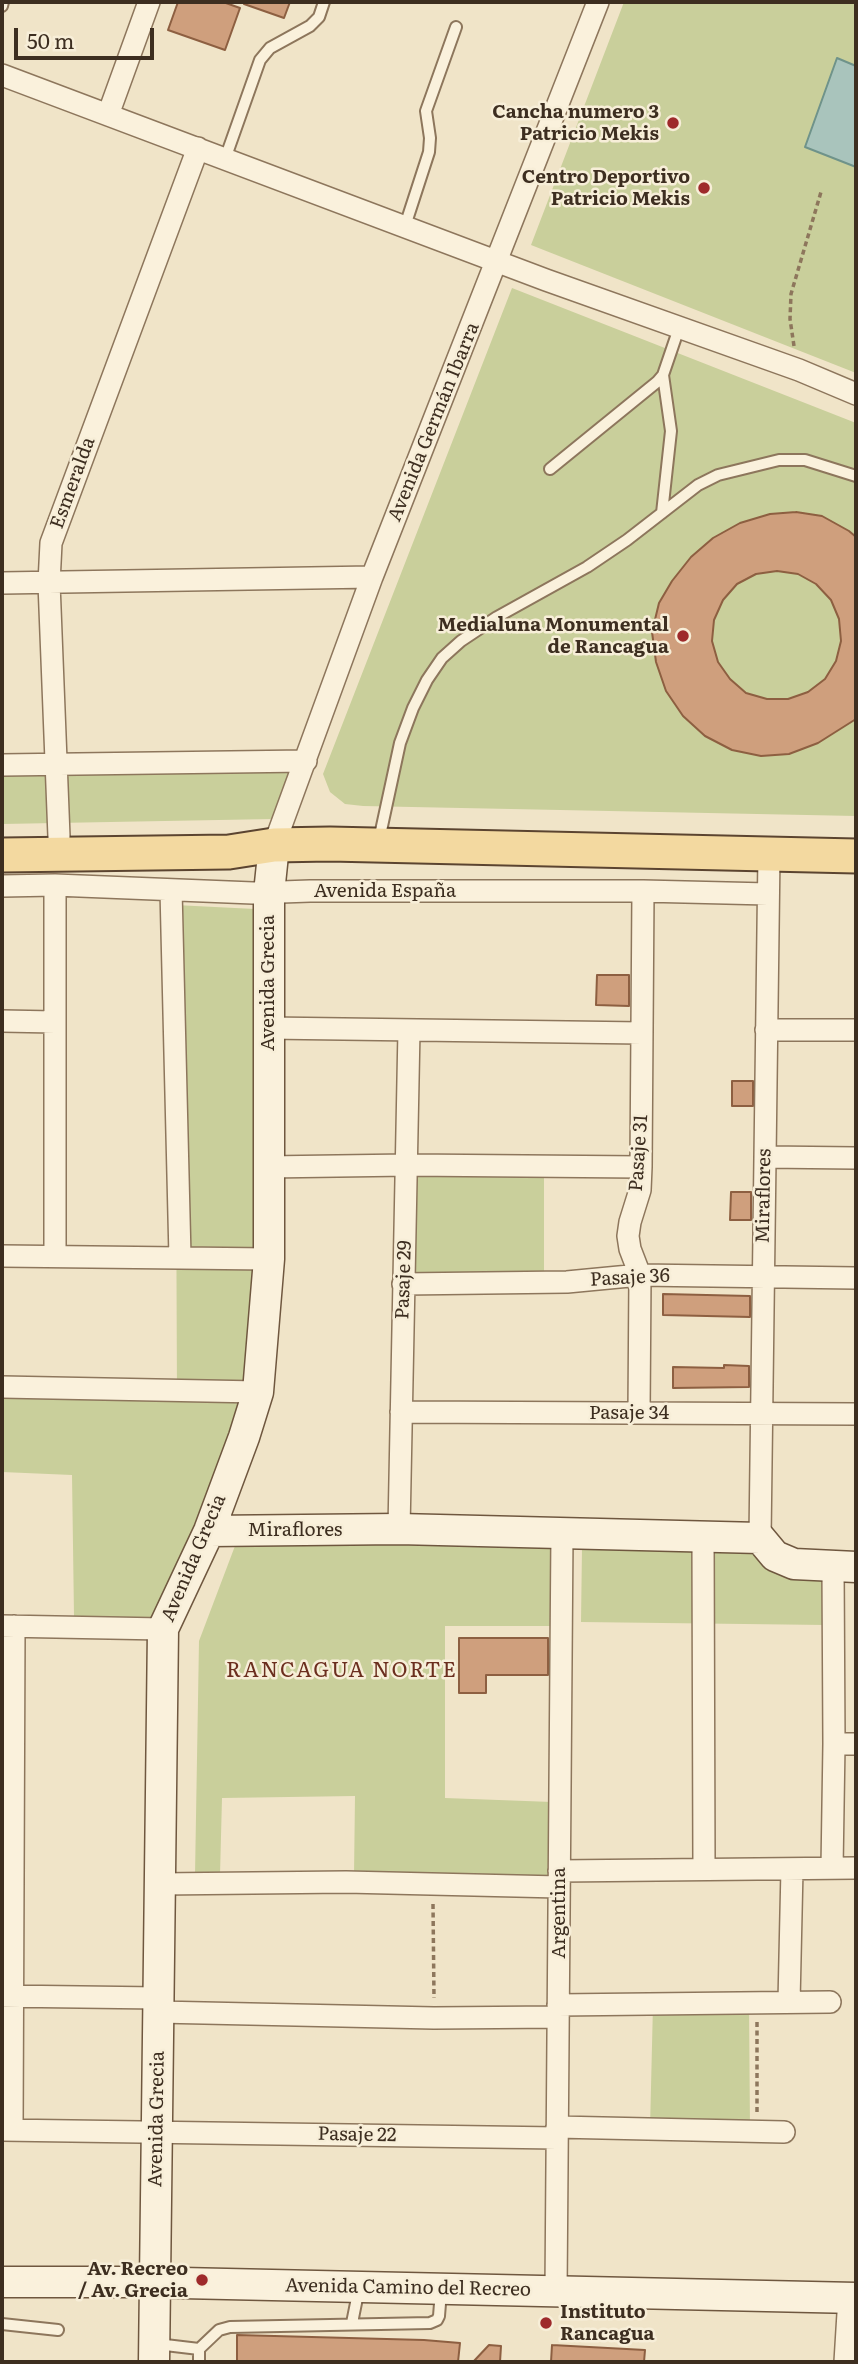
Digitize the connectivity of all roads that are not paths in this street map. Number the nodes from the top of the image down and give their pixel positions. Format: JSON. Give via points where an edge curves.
{"nodes":[{"id":1,"x":149,"y":2,"type":"edge"},
{"id":2,"x":324,"y":2,"type":"edge"},
{"id":3,"x":598,"y":2,"type":"edge"},
{"id":4,"x":456,"y":27,"type":"dead end"},
{"id":5,"x":2,"y":75,"type":"edge"},
{"id":6,"x":108,"y":115,"type":"junction"},
{"id":7,"x":198,"y":148,"type":"junction"},
{"id":8,"x":225,"y":159,"type":"junction"},
{"id":9,"x":405,"y":226,"type":"junction"},
{"id":10,"x":498,"y":261,"type":"junction"},
{"id":11,"x":679,"y":328,"type":"junction"},
{"id":12,"x":663,"y":375,"type":"junction"},
{"id":13,"x":856,"y":394,"type":"edge"},
{"id":14,"x":550,"y":469,"type":"dead end"},
{"id":15,"x":856,"y":476,"type":"edge"},
{"id":16,"x":662,"y":513,"type":"junction"},
{"id":17,"x":372,"y":577,"type":"junction"},
{"id":18,"x":2,"y":583,"type":"edge"},
{"id":19,"x":49,"y":583,"type":"junction"},
{"id":20,"x":306,"y":761,"type":"junction"},
{"id":21,"x":56,"y":764,"type":"junction"},
{"id":22,"x":2,"y":765,"type":"edge"},
{"id":23,"x":2,"y":836,"type":"edge"},
{"id":24,"x":59,"y":836,"type":"junction"},
{"id":25,"x":274,"y":845,"type":"junction"},
{"id":26,"x":378,"y":845,"type":"junction"},
{"id":27,"x":769,"y":854,"type":"junction"},
{"id":28,"x":2,"y":855,"type":"edge"},
{"id":29,"x":856,"y":856,"type":"edge"},
{"id":30,"x":55,"y":885,"type":"junction"},
{"id":31,"x":2,"y":886,"type":"edge"},
{"id":32,"x":171,"y":890,"type":"junction"},
{"id":33,"x":643,"y":891,"type":"junction"},
{"id":34,"x":269,"y":893,"type":"junction"},
{"id":35,"x":768,"y":894,"type":"junction"},
{"id":36,"x":2,"y":1021,"type":"edge"},
{"id":37,"x":55,"y":1021,"type":"junction"},
{"id":38,"x":268,"y":1028,"type":"junction"},
{"id":39,"x":409,"y":1030,"type":"junction"},
{"id":40,"x":766,"y":1030,"type":"junction"},
{"id":41,"x":856,"y":1030,"type":"edge"},
{"id":42,"x":642,"y":1033,"type":"junction"},
{"id":43,"x":765,"y":1157,"type":"junction"},
{"id":44,"x":856,"y":1158,"type":"edge"},
{"id":45,"x":408,"y":1165,"type":"junction"},
{"id":46,"x":267,"y":1167,"type":"junction"},
{"id":47,"x":642,"y":1167,"type":"junction"},
{"id":48,"x":55,"y":1255,"type":"junction"},
{"id":49,"x":2,"y":1256,"type":"edge"},
{"id":50,"x":180,"y":1257,"type":"junction"},
{"id":51,"x":268,"y":1259,"type":"junction"},
{"id":52,"x":640,"y":1275,"type":"junction"},
{"id":53,"x":763,"y":1276,"type":"junction"},
{"id":54,"x":856,"y":1278,"type":"edge"},
{"id":55,"x":403,"y":1283,"type":"junction"},
{"id":56,"x":2,"y":1387,"type":"edge"},
{"id":57,"x":258,"y":1392,"type":"junction"},
{"id":58,"x":401,"y":1412,"type":"junction"},
{"id":59,"x":639,"y":1413,"type":"junction"},
{"id":60,"x":761,"y":1414,"type":"junction"},
{"id":61,"x":856,"y":1414,"type":"edge"},
{"id":62,"x":399,"y":1529,"type":"junction"},
{"id":63,"x":209,"y":1531,"type":"junction"},
{"id":64,"x":562,"y":1534,"type":"junction"},
{"id":65,"x":703,"y":1536,"type":"junction"},
{"id":66,"x":760,"y":1538,"type":"junction"},
{"id":67,"x":844,"y":1567,"type":"edge"},
{"id":68,"x":8,"y":1626,"type":"edge"},
{"id":69,"x":163,"y":1629,"type":"junction"},
{"id":70,"x":834,"y":1744,"type":"junction"},
{"id":71,"x":856,"y":1744,"type":"edge"},
{"id":72,"x":8,"y":1748,"type":"edge"},
{"id":73,"x":7,"y":1868,"type":"edge"},
{"id":74,"x":832,"y":1868,"type":"junction"},
{"id":75,"x":856,"y":1868,"type":"edge"},
{"id":76,"x":704,"y":1869,"type":"junction"},
{"id":77,"x":792,"y":1869,"type":"junction"},
{"id":78,"x":559,"y":1879,"type":"junction"},
{"id":79,"x":160,"y":1884,"type":"junction"},
{"id":80,"x":7,"y":1996,"type":"edge"},
{"id":81,"x":789,"y":2002,"type":"junction"},
{"id":82,"x":830,"y":2002,"type":"dead end"},
{"id":83,"x":158,"y":2005,"type":"junction"},
{"id":84,"x":558,"y":2011,"type":"junction"},
{"id":85,"x":7,"y":2130,"type":"edge"},
{"id":86,"x":157,"y":2131,"type":"junction"},
{"id":87,"x":784,"y":2132,"type":"dead end"},
{"id":88,"x":557,"y":2133,"type":"junction"},
{"id":89,"x":2,"y":2282,"type":"edge"},
{"id":90,"x":155,"y":2283,"type":"junction"},
{"id":91,"x":359,"y":2286,"type":"junction"},
{"id":92,"x":441,"y":2288,"type":"junction"},
{"id":93,"x":556,"y":2291,"type":"junction"},
{"id":94,"x":853,"y":2297,"type":"edge"},
{"id":95,"x":352,"y":2323,"type":"junction"},
{"id":96,"x":2,"y":2324,"type":"edge"},
{"id":97,"x":58,"y":2330,"type":"dead end"},
{"id":98,"x":200,"y":2349,"type":"junction"},
{"id":99,"x":154,"y":2353,"type":"edge"},
{"id":100,"x":199,"y":2362,"type":"edge"},
{"id":101,"x":845,"y":2362,"type":"edge"}],
"edges":[{"from":1,"to":6,"type":"street"},
{"from":2,"to":8,"type":"lane","via":[[310,26],[270,48],[260,60]]},
{"from":3,"to":10,"type":"street","name":"Avenida Germán Ibarra"},
{"from":4,"to":9,"type":"lane","via":[[426,111],[429,152]]},
{"from":5,"to":6,"type":"street"},
{"from":6,"to":7,"type":"street"},
{"from":7,"to":8,"type":"street"},
{"from":7,"to":19,"type":"street","name":"Esmeralda","via":[[55,528]]},
{"from":8,"to":9,"type":"street"},
{"from":9,"to":10,"type":"street"},
{"from":10,"to":11,"type":"street"},
{"from":10,"to":17,"type":"street","name":"Avenida Germán Ibarra"},
{"from":11,"to":12,"type":"lane"},
{"from":11,"to":13,"type":"street"},
{"from":12,"to":14,"type":"lane"},
{"from":12,"to":16,"type":"lane","via":[[671,431]]},
{"from":15,"to":16,"type":"lane","via":[[805,460],[779,460],[719,475]]},
{"from":16,"to":26,"type":"lane","via":[[587,567],[497,617],[442,658],[413,708],[400,743]]},
{"from":17,"to":19,"type":"street"},
{"from":17,"to":20,"type":"street","name":"Avenida Germán Ibarra"},
{"from":18,"to":19,"type":"street"},
{"from":19,"to":21,"type":"street","name":"Esmeralda"},
{"from":20,"to":21,"type":"street"},
{"from":20,"to":25,"type":"street","name":"Avenida Germán Ibarra"},
{"from":21,"to":22,"type":"street"},
{"from":21,"to":24,"type":"street","name":"Esmeralda"},
{"from":23,"to":24,"type":"main road"},
{"from":24,"to":25,"type":"main road","via":[[234,837]]},
{"from":25,"to":26,"type":"main road"},
{"from":25,"to":28,"type":"main road","via":[[229,852]]},
{"from":25,"to":34,"type":"street","name":"Avenida Grecia"},
{"from":26,"to":27,"type":"main road"},
{"from":27,"to":29,"type":"main road"},
{"from":27,"to":35,"type":"street","name":"Miraflores"},
{"from":30,"to":31,"type":"street","name":"Avenida España"},
{"from":30,"to":32,"type":"street","name":"Avenida España"},
{"from":30,"to":37,"type":"street"},
{"from":32,"to":34,"type":"street","name":"Avenida España"},
{"from":32,"to":50,"type":"street"},
{"from":33,"to":34,"type":"street","name":"Avenida España"},
{"from":33,"to":35,"type":"street","name":"Avenida España"},
{"from":33,"to":42,"type":"street","name":"Pasaje 31"},
{"from":34,"to":38,"type":"street","name":"Avenida Grecia"},
{"from":35,"to":40,"type":"street","name":"Miraflores"},
{"from":36,"to":37,"type":"street"},
{"from":37,"to":48,"type":"street"},
{"from":38,"to":39,"type":"street"},
{"from":38,"to":46,"type":"street","name":"Avenida Grecia"},
{"from":39,"to":42,"type":"street"},
{"from":39,"to":45,"type":"street","name":"Pasaje 29"},
{"from":40,"to":41,"type":"street"},
{"from":40,"to":43,"type":"street","name":"Miraflores"},
{"from":42,"to":47,"type":"street","name":"Pasaje 31"},
{"from":43,"to":44,"type":"street"},
{"from":43,"to":53,"type":"street","name":"Miraflores"},
{"from":45,"to":46,"type":"street"},
{"from":45,"to":47,"type":"street"},
{"from":45,"to":55,"type":"street","name":"Pasaje 29"},
{"from":46,"to":51,"type":"street","name":"Avenida Grecia"},
{"from":47,"to":52,"type":"street","name":"Pasaje 31","via":[[628,1236]]},
{"from":48,"to":49,"type":"street"},
{"from":48,"to":50,"type":"street"},
{"from":50,"to":51,"type":"street"},
{"from":51,"to":57,"type":"street","name":"Avenida Grecia"},
{"from":52,"to":53,"type":"street","name":"Pasaje 36"},
{"from":52,"to":55,"type":"street","name":"Pasaje 36","via":[[567,1282]]},
{"from":52,"to":59,"type":"street","name":"Pasaje 31"},
{"from":53,"to":54,"type":"street","name":"Pasaje 36"},
{"from":53,"to":60,"type":"street","name":"Miraflores"},
{"from":55,"to":58,"type":"street","name":"Pasaje 29"},
{"from":56,"to":57,"type":"street"},
{"from":57,"to":63,"type":"street","name":"Avenida Grecia"},
{"from":58,"to":59,"type":"street","name":"Pasaje 34"},
{"from":58,"to":62,"type":"street","name":"Pasaje 29"},
{"from":59,"to":60,"type":"street","name":"Pasaje 34"},
{"from":60,"to":61,"type":"street","name":"Pasaje 34"},
{"from":60,"to":66,"type":"street","name":"Miraflores"},
{"from":62,"to":63,"type":"street","name":"Miraflores"},
{"from":62,"to":64,"type":"street","name":"Miraflores"},
{"from":63,"to":69,"type":"street","name":"Avenida Grecia"},
{"from":64,"to":65,"type":"street","name":"Miraflores"},
{"from":64,"to":78,"type":"street","name":"Argentina"},
{"from":65,"to":66,"type":"street","name":"Miraflores"},
{"from":65,"to":76,"type":"street"},
{"from":66,"to":67,"type":"street","via":[[784,1561]]},
{"from":67,"to":70,"type":"street"},
{"from":68,"to":69,"type":"street"},
{"from":68,"to":72,"type":"street"},
{"from":69,"to":79,"type":"street","name":"Avenida Grecia"},
{"from":70,"to":71,"type":"street"},
{"from":70,"to":74,"type":"street"},
{"from":72,"to":73,"type":"street"},
{"from":73,"to":80,"type":"street"},
{"from":74,"to":75,"type":"street"},
{"from":74,"to":77,"type":"street"},
{"from":76,"to":77,"type":"street"},
{"from":76,"to":78,"type":"street"},
{"from":77,"to":81,"type":"street"},
{"from":78,"to":79,"type":"street","via":[[433,1885]]},
{"from":78,"to":84,"type":"street","name":"Argentina"},
{"from":79,"to":83,"type":"street","name":"Avenida Grecia"},
{"from":80,"to":83,"type":"street"},
{"from":80,"to":85,"type":"street"},
{"from":81,"to":82,"type":"street"},
{"from":81,"to":84,"type":"street"},
{"from":83,"to":84,"type":"street","via":[[435,2018]]},
{"from":83,"to":86,"type":"street","name":"Avenida Grecia"},
{"from":84,"to":88,"type":"street","name":"Argentina"},
{"from":85,"to":86,"type":"street","name":"Pasaje 22"},
{"from":86,"to":88,"type":"street","name":"Pasaje 22"},
{"from":86,"to":90,"type":"street","name":"Avenida Grecia"},
{"from":87,"to":88,"type":"street","name":"Pasaje 22"},
{"from":88,"to":93,"type":"street","name":"Argentina"},
{"from":89,"to":90,"type":"street","name":"Avenida Camino del Recreo"},
{"from":90,"to":91,"type":"street","name":"Avenida Camino del Recreo"},
{"from":90,"to":99,"type":"street","name":"Avenida Grecia"},
{"from":91,"to":92,"type":"street","name":"Avenida Camino del Recreo"},
{"from":91,"to":95,"type":"lane"},
{"from":92,"to":93,"type":"street","name":"Avenida Camino del Recreo"},
{"from":92,"to":95,"type":"lane","via":[[439,2316],[430,2323]]},
{"from":93,"to":94,"type":"street","name":"Avenida Camino del Recreo"},
{"from":94,"to":101,"type":"street"},
{"from":95,"to":98,"type":"lane","via":[[230,2327],[219,2330]]},
{"from":96,"to":97,"type":"lane"},
{"from":98,"to":99,"type":"lane"},
{"from":98,"to":100,"type":"lane"}]}
